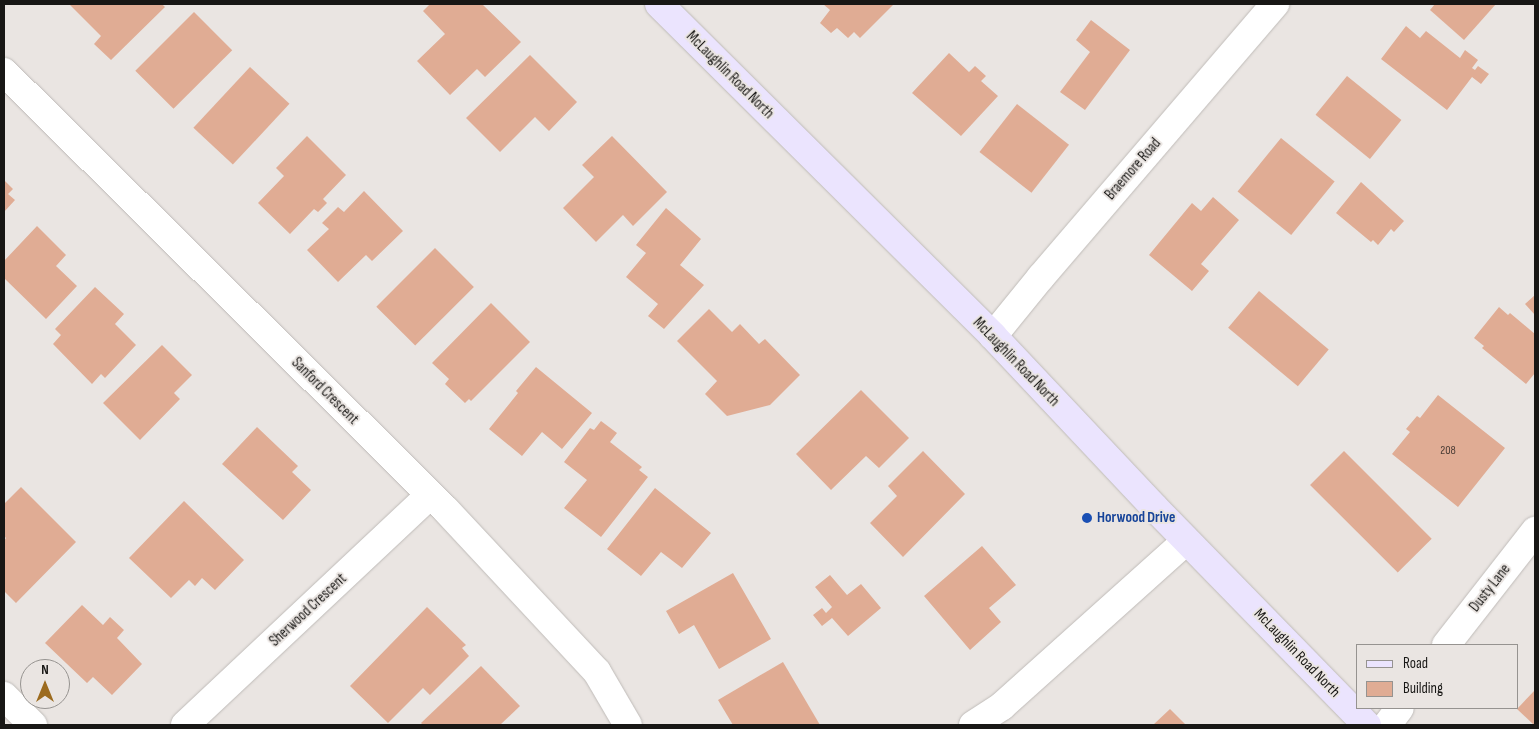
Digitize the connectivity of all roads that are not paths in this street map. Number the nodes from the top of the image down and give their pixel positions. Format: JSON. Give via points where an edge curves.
{"nodes":[{"id":1,"x":659,"y":4,"type":"edge"},
{"id":2,"x":1275,"y":4,"type":"edge"},
{"id":3,"x":4,"y":72,"type":"edge"},
{"id":4,"x":993,"y":336,"type":"junction"},
{"id":5,"x":430,"y":495,"type":"junction"},
{"id":6,"x":1535,"y":531,"type":"edge"},
{"id":7,"x":1186,"y":541,"type":"junction"},
{"id":8,"x":1447,"y":644,"type":"edge"},
{"id":9,"x":4,"y":696,"type":"edge"},
{"id":10,"x":1399,"y":709,"type":"edge"},
{"id":11,"x":33,"y":725,"type":"edge"},
{"id":12,"x":185,"y":725,"type":"edge"},
{"id":13,"x":628,"y":725,"type":"edge"},
{"id":14,"x":973,"y":725,"type":"edge"},
{"id":15,"x":1367,"y":725,"type":"edge"},
{"id":16,"x":1387,"y":725,"type":"edge"}],
"edges":[{"from":1,"to":4,"type":"main road","name":"McLaughlin Road North"},
{"from":2,"to":4,"type":"street","name":"Braemore Road"},
{"from":3,"to":5,"type":"street","name":"Sanford Crescent"},
{"from":4,"to":7,"type":"main road","name":"McLaughlin Road North"},
{"from":5,"to":12,"type":"street","name":"Sherwood Crescent"},
{"from":5,"to":13,"type":"street","name":"Sanford Crescent","via":[[597,672]]},
{"from":6,"to":8,"type":"street","name":"Dusty Lane"},
{"from":7,"to":14,"type":"street","via":[[1002,706]]},
{"from":7,"to":15,"type":"main road","name":"McLaughlin Road North"},
{"from":9,"to":11,"type":"street"},
{"from":10,"to":16,"type":"street"}]}
